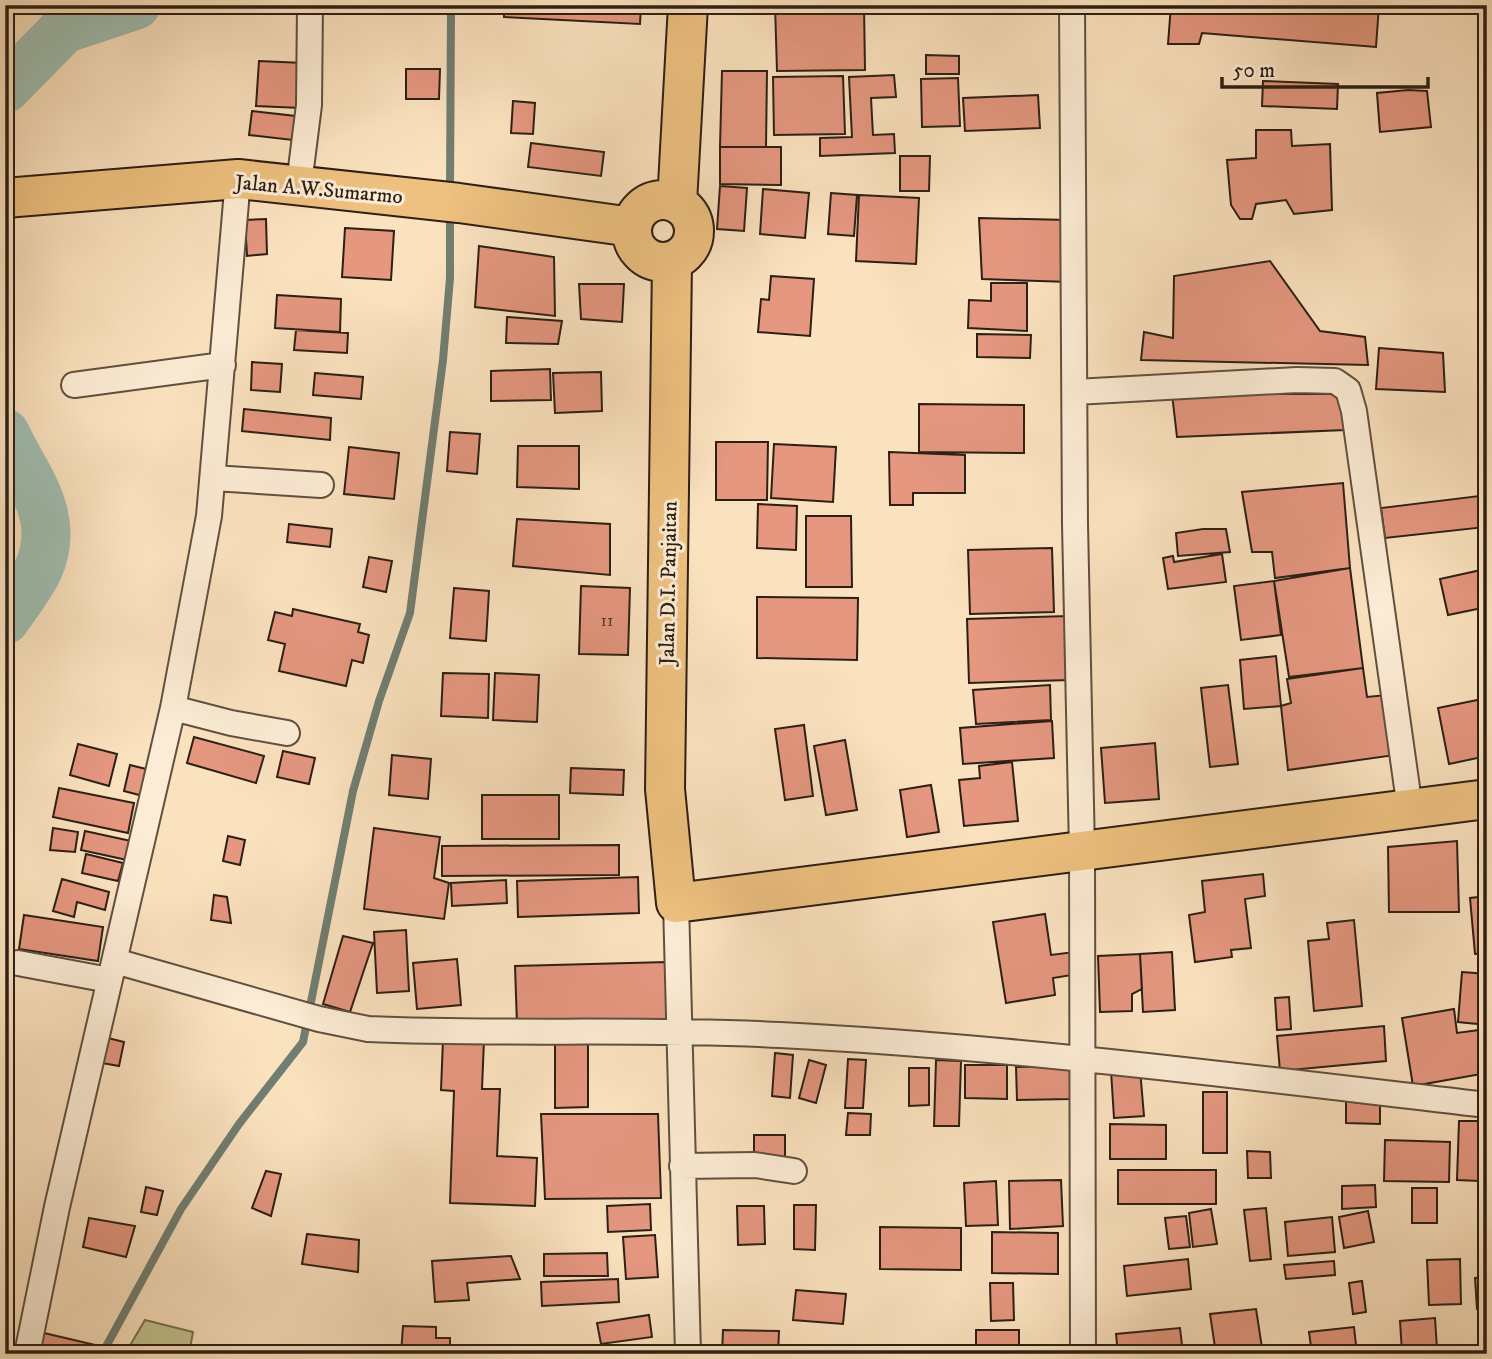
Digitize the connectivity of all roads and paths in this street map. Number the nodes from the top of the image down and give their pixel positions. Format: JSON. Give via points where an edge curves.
{"nodes":[{"id":1,"x":310,"y":5,"type":"edge"},
{"id":2,"x":688,"y":5,"type":"edge"},
{"id":3,"x":1072,"y":5,"type":"edge"},
{"id":4,"x":238,"y":180,"type":"junction"},
{"id":5,"x":299,"y":184,"type":"junction"},
{"id":6,"x":15,"y":197,"type":"edge"},
{"id":7,"x":677,"y":202,"type":"junction"},
{"id":8,"x":632,"y":227,"type":"junction"},
{"id":9,"x":672,"y":262,"type":"junction"},
{"id":10,"x":223,"y":365,"type":"junction"},
{"id":11,"x":74,"y":385,"type":"dead end"},
{"id":12,"x":1075,"y":392,"type":"junction"},
{"id":13,"x":214,"y":478,"type":"junction"},
{"id":14,"x":321,"y":485,"type":"dead end"},
{"id":15,"x":173,"y":708,"type":"junction"},
{"id":16,"x":287,"y":733,"type":"dead end"},
{"id":17,"x":1487,"y":799,"type":"edge"},
{"id":18,"x":1409,"y":809,"type":"junction"},
{"id":19,"x":1082,"y":851,"type":"junction"},
{"id":20,"x":676,"y":903,"type":"junction"},
{"id":21,"x":18,"y":963,"type":"dead end"},
{"id":22,"x":112,"y":970,"type":"junction"},
{"id":23,"x":679,"y":1030,"type":"junction"},
{"id":24,"x":1083,"y":1058,"type":"junction"},
{"id":25,"x":1487,"y":1105,"type":"edge"},
{"id":26,"x":682,"y":1166,"type":"junction"},
{"id":27,"x":794,"y":1171,"type":"dead end"},
{"id":28,"x":27,"y":1354,"type":"edge"},
{"id":29,"x":688,"y":1354,"type":"edge"},
{"id":30,"x":1083,"y":1354,"type":"edge"}],
"edges":[{"from":1,"to":5,"type":"street","via":[[309,105]]},
{"from":2,"to":7,"type":"main road"},
{"from":3,"to":12,"type":"street"},
{"from":4,"to":5,"type":"main road","name":"Jalan A.W.Sumarmo"},
{"from":4,"to":6,"type":"main road","name":"Jalan A.W.Sumarmo"},
{"from":4,"to":10,"type":"street"},
{"from":5,"to":8,"type":"main road","name":"Jalan A.W.Sumarmo"},
{"from":7,"to":8,"type":"main road","via":[[662,199],[648,203],[637,213]]},
{"from":7,"to":9,"type":"main road","via":[[695,228],[690,249]]},
{"from":8,"to":9,"type":"main road","via":[[634,243],[643,255],[657,262]]},
{"from":9,"to":20,"type":"main road","name":"Jalan D.I. Panjaitan","via":[[665,789]]},
{"from":10,"to":11,"type":"street"},
{"from":10,"to":13,"type":"street"},
{"from":12,"to":18,"type":"street","via":[[1297,380],[1335,381],[1348,390]]},
{"from":12,"to":19,"type":"street"},
{"from":13,"to":14,"type":"street"},
{"from":13,"to":15,"type":"street"},
{"from":15,"to":16,"type":"street"},
{"from":15,"to":22,"type":"street"},
{"from":17,"to":18,"type":"main road"},
{"from":18,"to":19,"type":"main road"},
{"from":19,"to":20,"type":"main road"},
{"from":19,"to":24,"type":"street"},
{"from":20,"to":23,"type":"street"},
{"from":21,"to":22,"type":"street"},
{"from":22,"to":23,"type":"street","via":[[368,1029]]},
{"from":22,"to":28,"type":"street"},
{"from":23,"to":24,"type":"street"},
{"from":23,"to":26,"type":"street"},
{"from":24,"to":25,"type":"street"},
{"from":24,"to":30,"type":"street"},
{"from":26,"to":27,"type":"street","via":[[755,1165]]},
{"from":26,"to":29,"type":"street"}]}
